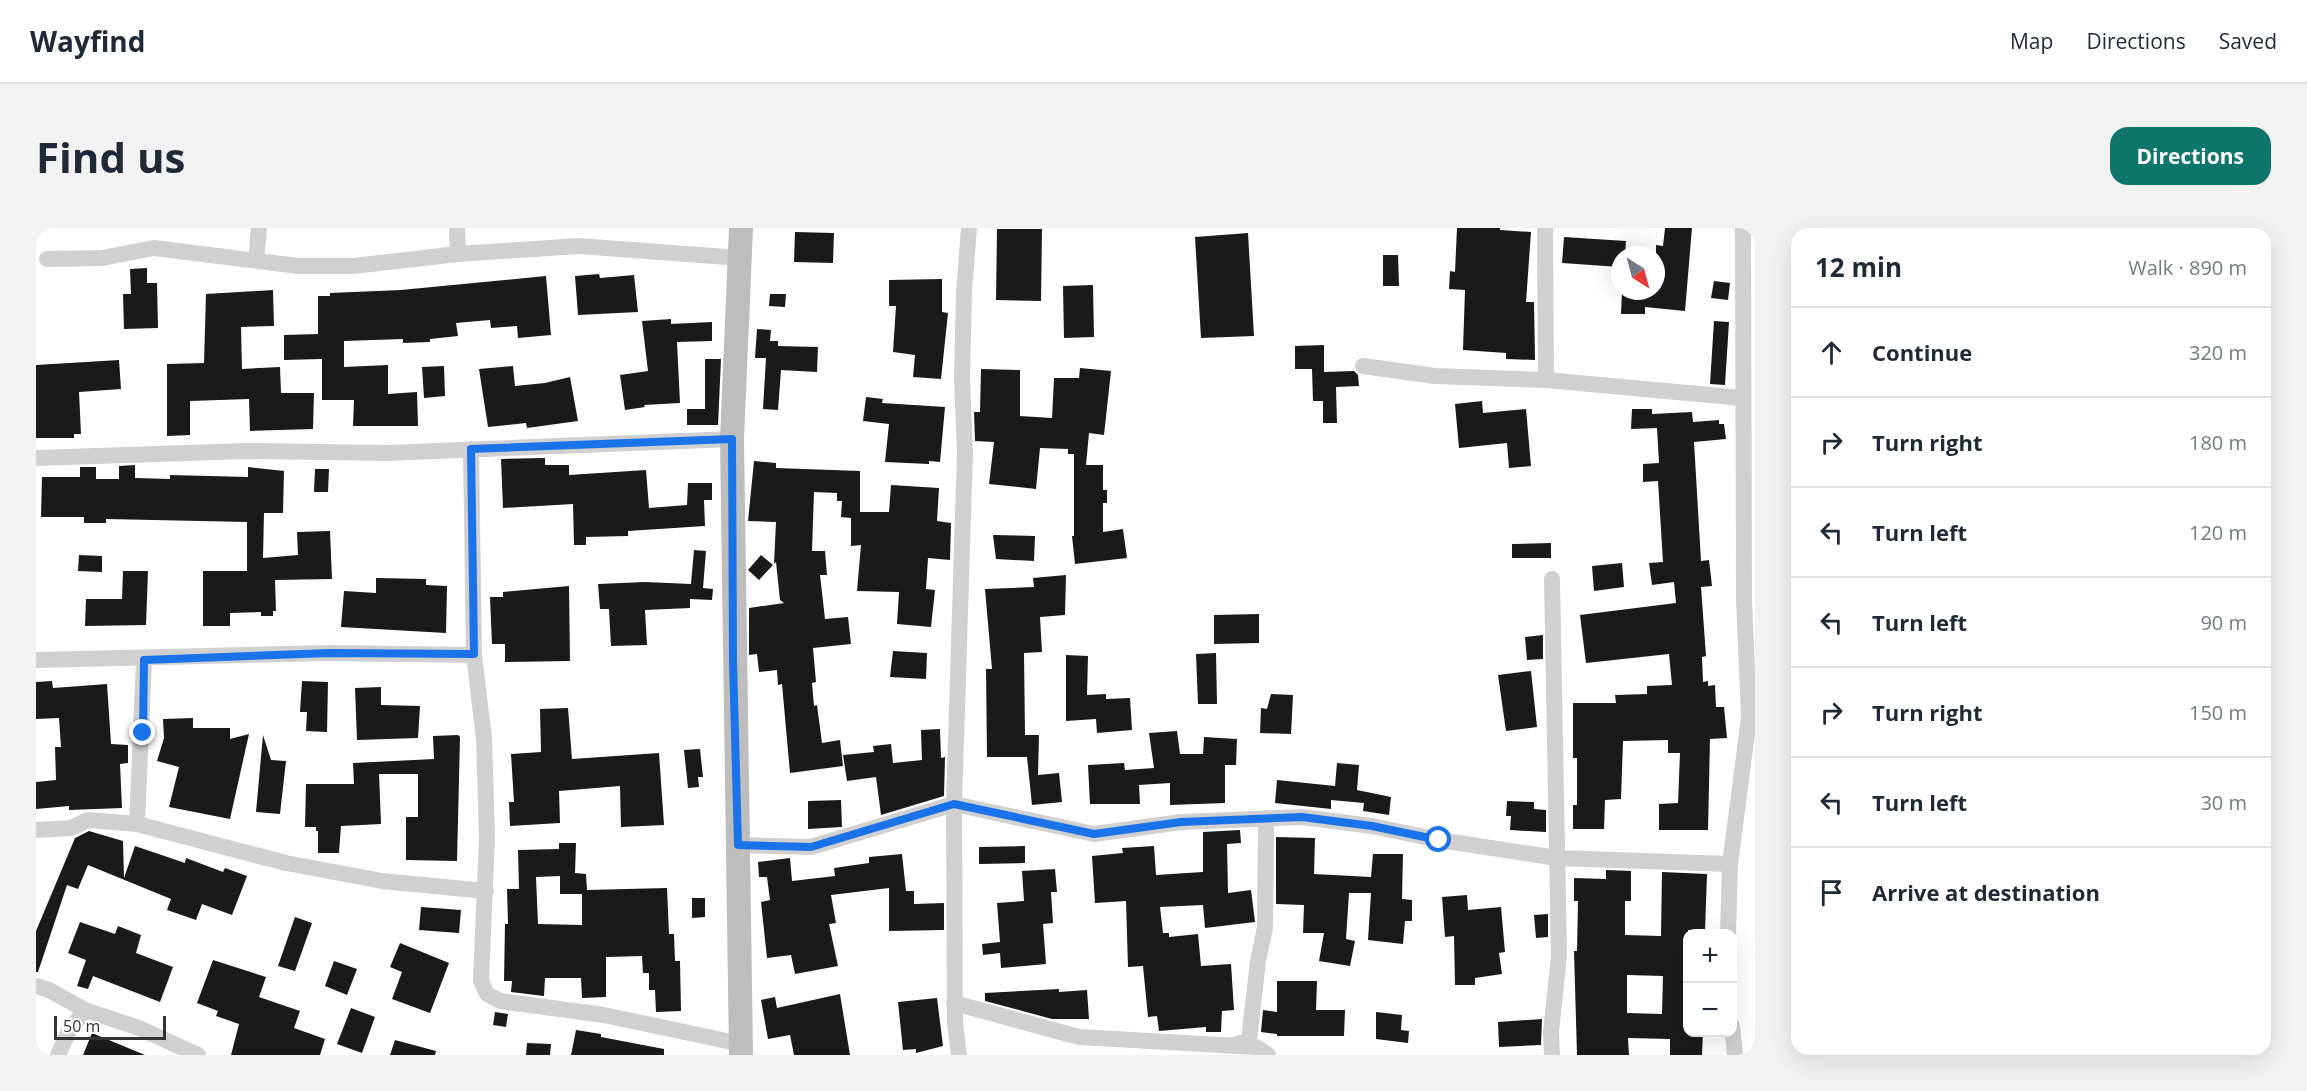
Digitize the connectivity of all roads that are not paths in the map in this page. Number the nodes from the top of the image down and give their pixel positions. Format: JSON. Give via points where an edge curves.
{"nodes":[{"id":1,"x":259,"y":228,"type":"edge"},
{"id":2,"x":457,"y":228,"type":"edge"},
{"id":3,"x":741,"y":228,"type":"edge"},
{"id":4,"x":969,"y":228,"type":"edge"},
{"id":5,"x":1545,"y":228,"type":"edge"},
{"id":6,"x":1743,"y":228,"type":"edge"},
{"id":7,"x":458,"y":254,"type":"junction"},
{"id":8,"x":740,"y":258,"type":"junction"},
{"id":9,"x":47,"y":259,"type":"dead end"},
{"id":10,"x":256,"y":260,"type":"junction"},
{"id":11,"x":1363,"y":366,"type":"dead end"},
{"id":12,"x":1546,"y":380,"type":"junction"},
{"id":13,"x":1742,"y":398,"type":"junction"},
{"id":14,"x":732,"y":439,"type":"junction"},
{"id":15,"x":471,"y":449,"type":"junction"},
{"id":16,"x":36,"y":458,"type":"edge"},
{"id":17,"x":1552,"y":579,"type":"dead end"},
{"id":18,"x":1750,"y":601,"type":"edge"},
{"id":19,"x":474,"y":654,"type":"junction"},
{"id":20,"x":36,"y":660,"type":"edge"},
{"id":21,"x":144,"y":660,"type":"junction"},
{"id":22,"x":954,"y":804,"type":"junction"},
{"id":23,"x":1266,"y":818,"type":"junction"},
{"id":24,"x":137,"y":824,"type":"junction"},
{"id":25,"x":36,"y":830,"type":"edge"},
{"id":26,"x":738,"y":845,"type":"junction"},
{"id":27,"x":1557,"y":858,"type":"junction"},
{"id":28,"x":1730,"y":864,"type":"junction"},
{"id":29,"x":486,"y":891,"type":"junction"},
{"id":30,"x":1728,"y":929,"type":"edge"},
{"id":31,"x":36,"y":986,"type":"edge"},
{"id":32,"x":954,"y":1003,"type":"junction"},
{"id":33,"x":85,"y":1010,"type":"junction"},
{"id":34,"x":1733,"y":1037,"type":"edge"},
{"id":35,"x":1231,"y":1046,"type":"junction"},
{"id":36,"x":741,"y":1050,"type":"edge"},
{"id":37,"x":58,"y":1055,"type":"edge"},
{"id":38,"x":198,"y":1055,"type":"edge"},
{"id":39,"x":959,"y":1055,"type":"edge"},
{"id":40,"x":1268,"y":1055,"type":"edge"},
{"id":41,"x":1552,"y":1055,"type":"edge"},
{"id":42,"x":1735,"y":1055,"type":"edge"}],
"edges":[{"from":1,"to":10,"type":"street"},
{"from":2,"to":7,"type":"street"},
{"from":3,"to":8,"type":"street"},
{"from":4,"to":22,"type":"street","via":[[964,302],[965,452]]},
{"from":5,"to":12,"type":"street"},
{"from":6,"to":13,"type":"street"},
{"from":7,"to":8,"type":"street","via":[[579,246]]},
{"from":7,"to":10,"type":"street","via":[[353,266],[298,266]]},
{"from":8,"to":14,"type":"street"},
{"from":9,"to":10,"type":"street","via":[[102,258],[154,248]]},
{"from":11,"to":12,"type":"street","via":[[1435,376]]},
{"from":12,"to":13,"type":"street"},
{"from":13,"to":18,"type":"street"},
{"from":14,"to":15,"type":"street"},
{"from":14,"to":26,"type":"street"},
{"from":15,"to":16,"type":"street"},
{"from":15,"to":19,"type":"street"},
{"from":17,"to":27,"type":"street"},
{"from":18,"to":28,"type":"street","via":[[1749,718]]},
{"from":19,"to":21,"type":"street","via":[[330,653]]},
{"from":19,"to":29,"type":"street","via":[[484,738]]},
{"from":20,"to":21,"type":"street"},
{"from":21,"to":24,"type":"street"},
{"from":22,"to":23,"type":"street","via":[[1094,834],[1181,822]]},
{"from":22,"to":26,"type":"street","via":[[811,847]]},
{"from":22,"to":32,"type":"street"},
{"from":23,"to":27,"type":"street","via":[[1302,817],[1372,826]]},
{"from":23,"to":35,"type":"street","via":[[1265,928],[1249,1040]]},
{"from":24,"to":25,"type":"street","via":[[88,820],[71,828]]},
{"from":24,"to":29,"type":"street","via":[[286,863],[382,881]]},
{"from":26,"to":36,"type":"street"},
{"from":27,"to":28,"type":"street"},
{"from":27,"to":41,"type":"street","via":[[1559,956]]},
{"from":28,"to":30,"type":"street"},
{"from":29,"to":36,"type":"street","via":[[480,981],[487,994],[500,1001],[604,1016]]},
{"from":31,"to":33,"type":"street"},
{"from":32,"to":35,"type":"street","via":[[1079,1037]]},
{"from":32,"to":39,"type":"street"},
{"from":33,"to":37,"type":"street"},
{"from":33,"to":38,"type":"street","via":[[139,1028]]},
{"from":34,"to":42,"type":"street"},
{"from":35,"to":40,"type":"street","via":[[1256,1047]]}]}
